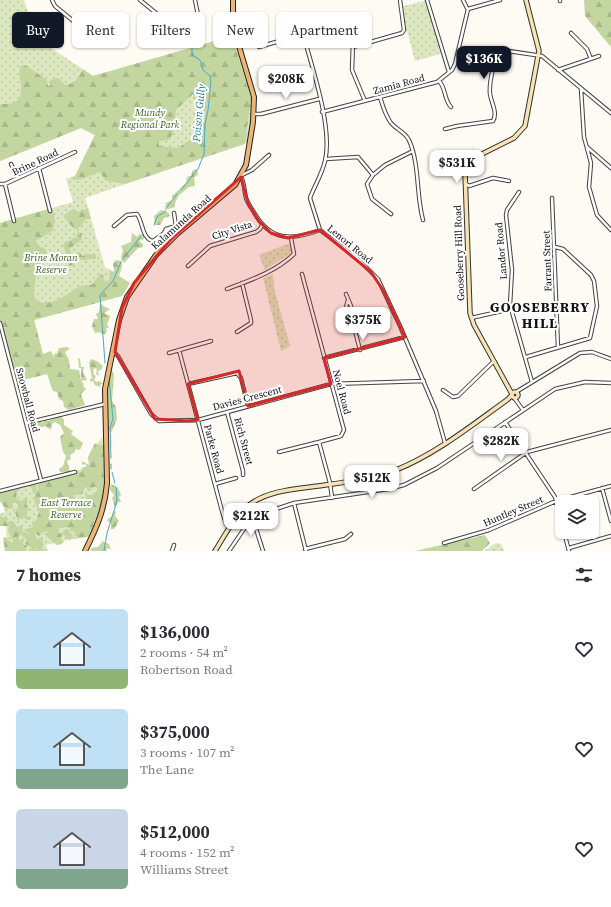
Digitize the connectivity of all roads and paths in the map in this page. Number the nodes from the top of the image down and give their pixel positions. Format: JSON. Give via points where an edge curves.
{"nodes":[{"id":1,"x":52,"y":0,"type":"edge"},
{"id":2,"x":140,"y":0,"type":"edge"},
{"id":3,"x":195,"y":0,"type":"edge"},
{"id":4,"x":233,"y":0,"type":"edge"},
{"id":5,"x":400,"y":0,"type":"edge"},
{"id":6,"x":427,"y":0,"type":"edge"},
{"id":7,"x":463,"y":0,"type":"edge"},
{"id":8,"x":500,"y":0,"type":"edge"},
{"id":9,"x":526,"y":0,"type":"edge"},
{"id":10,"x":468,"y":9,"type":"junction"},
{"id":11,"x":155,"y":12,"type":"edge"},
{"id":12,"x":197,"y":12,"type":"edge"},
{"id":13,"x":72,"y":20,"type":"edge"},
{"id":14,"x":571,"y":33,"type":"dead end"},
{"id":15,"x":372,"y":42,"type":"edge"},
{"id":16,"x":307,"y":48,"type":"edge"},
{"id":17,"x":353,"y":48,"type":"edge"},
{"id":18,"x":539,"y":55,"type":"junction"},
{"id":19,"x":599,"y":56,"type":"dead end"},
{"id":20,"x":591,"y":59,"type":"junction"},
{"id":21,"x":558,"y":70,"type":"junction"},
{"id":22,"x":313,"y":72,"type":"junction"},
{"id":23,"x":449,"y":72,"type":"junction"},
{"id":24,"x":292,"y":78,"type":"dead end"},
{"id":25,"x":439,"y":81,"type":"junction"},
{"id":26,"x":581,"y":89,"type":"junction"},
{"id":27,"x":380,"y":97,"type":"junction"},
{"id":28,"x":319,"y":99,"type":"junction"},
{"id":29,"x":365,"y":101,"type":"junction"},
{"id":30,"x":451,"y":107,"type":"dead end"},
{"id":31,"x":322,"y":112,"type":"junction"},
{"id":32,"x":611,"y":113,"type":"edge"},
{"id":33,"x":254,"y":114,"type":"junction"},
{"id":34,"x":445,"y":129,"type":"dead end"},
{"id":35,"x":586,"y":146,"type":"junction"},
{"id":36,"x":76,"y":152,"type":"dead end"},
{"id":37,"x":411,"y":152,"type":"junction"},
{"id":38,"x":269,"y":155,"type":"dead end"},
{"id":39,"x":326,"y":159,"type":"junction"},
{"id":40,"x":11,"y":164,"type":"dead end"},
{"id":41,"x":39,"y":168,"type":"junction"},
{"id":42,"x":611,"y":168,"type":"edge"},
{"id":43,"x":373,"y":175,"type":"junction"},
{"id":44,"x":242,"y":176,"type":"junction"},
{"id":45,"x":18,"y":178,"type":"junction"},
{"id":46,"x":509,"y":181,"type":"dead end"},
{"id":47,"x":464,"y":182,"type":"junction"},
{"id":48,"x":0,"y":184,"type":"edge"},
{"id":49,"x":5,"y":184,"type":"junction"},
{"id":50,"x":519,"y":192,"type":"dead end"},
{"id":51,"x":552,"y":198,"type":"dead end"},
{"id":52,"x":50,"y":211,"type":"dead end"},
{"id":53,"x":174,"y":213,"type":"dead end"},
{"id":54,"x":392,"y":214,"type":"dead end"},
{"id":55,"x":423,"y":220,"type":"dead end"},
{"id":56,"x":14,"y":221,"type":"dead end"},
{"id":57,"x":262,"y":225,"type":"junction"},
{"id":58,"x":114,"y":226,"type":"dead end"},
{"id":59,"x":320,"y":230,"type":"junction"},
{"id":60,"x":611,"y":230,"type":"edge"},
{"id":61,"x":164,"y":234,"type":"junction"},
{"id":62,"x":291,"y":238,"type":"junction"},
{"id":63,"x":170,"y":240,"type":"junction"},
{"id":64,"x":555,"y":247,"type":"junction"},
{"id":65,"x":188,"y":266,"type":"dead end"},
{"id":66,"x":302,"y":274,"type":"dead end"},
{"id":67,"x":242,"y":283,"type":"junction"},
{"id":68,"x":227,"y":288,"type":"dead end"},
{"id":69,"x":346,"y":294,"type":"dead end"},
{"id":70,"x":348,"y":300,"type":"junction"},
{"id":71,"x":511,"y":309,"type":"junction"},
{"id":72,"x":471,"y":318,"type":"junction"},
{"id":73,"x":0,"y":323,"type":"edge"},
{"id":74,"x":353,"y":323,"type":"junction"},
{"id":75,"x":237,"y":332,"type":"dead end"},
{"id":76,"x":405,"y":337,"type":"junction"},
{"id":77,"x":211,"y":341,"type":"dead end"},
{"id":78,"x":558,"y":348,"type":"junction"},
{"id":79,"x":179,"y":350,"type":"junction"},
{"id":80,"x":360,"y":350,"type":"junction"},
{"id":81,"x":113,"y":351,"type":"junction"},
{"id":82,"x":169,"y":353,"type":"dead end"},
{"id":83,"x":526,"y":357,"type":"junction"},
{"id":84,"x":324,"y":358,"type":"junction"},
{"id":85,"x":611,"y":359,"type":"edge"},
{"id":86,"x":494,"y":361,"type":"junction"},
{"id":87,"x":424,"y":381,"type":"junction"},
{"id":88,"x":532,"y":382,"type":"junction"},
{"id":89,"x":611,"y":382,"type":"edge"},
{"id":90,"x":188,"y":384,"type":"junction"},
{"id":91,"x":332,"y":384,"type":"junction"},
{"id":92,"x":443,"y":390,"type":"dead end"},
{"id":93,"x":516,"y":395,"type":"junction"},
{"id":94,"x":105,"y":404,"type":"junction"},
{"id":95,"x":248,"y":406,"type":"junction"},
{"id":96,"x":523,"y":410,"type":"junction"},
{"id":97,"x":227,"y":412,"type":"junction"},
{"id":98,"x":198,"y":420,"type":"junction"},
{"id":99,"x":505,"y":422,"type":"junction"},
{"id":100,"x":26,"y":423,"type":"junction"},
{"id":101,"x":611,"y":430,"type":"edge"},
{"id":102,"x":320,"y":442,"type":"junction"},
{"id":103,"x":446,"y":442,"type":"junction"},
{"id":104,"x":279,"y":452,"type":"dead end"},
{"id":105,"x":526,"y":453,"type":"junction"},
{"id":106,"x":74,"y":472,"type":"dead end"},
{"id":107,"x":243,"y":475,"type":"dead end"},
{"id":108,"x":236,"y":478,"type":"dead end"},
{"id":109,"x":41,"y":480,"type":"junction"},
{"id":110,"x":215,"y":484,"type":"junction"},
{"id":111,"x":330,"y":485,"type":"junction"},
{"id":112,"x":611,"y":486,"type":"edge"},
{"id":113,"x":602,"y":488,"type":"junction"},
{"id":114,"x":474,"y":489,"type":"dead end"},
{"id":115,"x":0,"y":491,"type":"edge"},
{"id":116,"x":577,"y":495,"type":"edge"},
{"id":117,"x":332,"y":498,"type":"junction"},
{"id":118,"x":555,"y":499,"type":"edge"},
{"id":119,"x":555,"y":501,"type":"edge"},
{"id":120,"x":294,"y":502,"type":"junction"},
{"id":121,"x":253,"y":519,"type":"junction"},
{"id":122,"x":611,"y":521,"type":"edge"},
{"id":123,"x":229,"y":528,"type":"junction"},
{"id":124,"x":351,"y":534,"type":"dead end"},
{"id":125,"x":611,"y":536,"type":"edge"},
{"id":126,"x":566,"y":539,"type":"edge"},
{"id":127,"x":444,"y":543,"type":"dead end"},
{"id":128,"x":174,"y":545,"type":"dead end"},
{"id":129,"x":306,"y":550,"type":"edge"},
{"id":130,"x":569,"y":550,"type":"edge"},
{"id":131,"x":85,"y":551,"type":"edge"},
{"id":132,"x":172,"y":551,"type":"edge"},
{"id":133,"x":215,"y":551,"type":"edge"},
{"id":134,"x":230,"y":551,"type":"edge"},
{"id":135,"x":263,"y":551,"type":"edge"}],
"edges":[{"from":1,"to":13,"type":"street","via":[[55,6]]},
{"from":2,"to":11,"type":"street"},
{"from":3,"to":12,"type":"street"},
{"from":4,"to":33,"type":"main road","name":"Kalamunda Road","via":[[233,26],[252,89]]},
{"from":5,"to":15,"type":"street","via":[[404,30],[402,33]]},
{"from":6,"to":23,"type":"street"},
{"from":7,"to":10,"type":"street"},
{"from":8,"to":10,"type":"street"},
{"from":9,"to":18,"type":"street","name":"Gooseberry Hill Road"},
{"from":10,"to":23,"type":"street","name":"Zamia Road","via":[[458,54]]},
{"from":14,"to":20,"type":"street","via":[[587,49]]},
{"from":16,"to":22,"type":"street","name":"Lenori Road"},
{"from":17,"to":29,"type":"street","via":[[352,70]]},
{"from":18,"to":21,"type":"street"},
{"from":18,"to":34,"type":"street","via":[[508,50],[498,52],[490,91],[495,118],[488,122]]},
{"from":18,"to":47,"type":"street","name":"Gooseberry Hill Road","via":[[524,130],[514,138],[470,160],[465,168]]},
{"from":19,"to":20,"type":"street"},
{"from":20,"to":21,"type":"street"},
{"from":21,"to":26,"type":"street"},
{"from":22,"to":24,"type":"street"},
{"from":22,"to":28,"type":"street","name":"Lenori Road"},
{"from":23,"to":25,"type":"street","name":"Zamia Road"},
{"from":25,"to":27,"type":"street","name":"Zamia Road"},
{"from":25,"to":30,"type":"street","via":[[446,101]]},
{"from":26,"to":32,"type":"street"},
{"from":26,"to":35,"type":"street"},
{"from":27,"to":29,"type":"street","name":"Zamia Road"},
{"from":27,"to":37,"type":"street","via":[[392,124],[409,140]]},
{"from":28,"to":31,"type":"street","name":"Lenori Road"},
{"from":28,"to":33,"type":"street"},
{"from":29,"to":31,"type":"street","name":"Zamia Road"},
{"from":31,"to":39,"type":"street","name":"Lenori Road","via":[[325,119]]},
{"from":33,"to":44,"type":"main road","name":"Kalamunda Road","via":[[246,166]]},
{"from":35,"to":42,"type":"street"},
{"from":35,"to":60,"type":"street","via":[[591,163],[589,187],[596,212]]},
{"from":36,"to":41,"type":"street","name":"Brine Road"},
{"from":37,"to":43,"type":"street","via":[[392,161]]},
{"from":37,"to":55,"type":"street"},
{"from":38,"to":44,"type":"street"},
{"from":39,"to":43,"type":"street","via":[[358,157]]},
{"from":39,"to":59,"type":"street","name":"Lenori Road","via":[[310,198]]},
{"from":40,"to":45,"type":"street"},
{"from":41,"to":45,"type":"street","name":"Brine Road"},
{"from":41,"to":52,"type":"street"},
{"from":43,"to":54,"type":"street","via":[[367,184],[372,198]]},
{"from":44,"to":57,"type":"street","via":[[248,203]]},
{"from":44,"to":63,"type":"main road","name":"Kalamunda Road","via":[[235,185]]},
{"from":45,"to":49,"type":"street","name":"Brine Road"},
{"from":46,"to":47,"type":"street","via":[[493,178],[469,186]]},
{"from":47,"to":72,"type":"street","name":"Gooseberry Hill Road"},
{"from":48,"to":49,"type":"street","name":"Brine Road"},
{"from":49,"to":56,"type":"street"},
{"from":50,"to":71,"type":"street","name":"Landor Road","via":[[506,215],[512,270]]},
{"from":51,"to":64,"type":"street","name":"Farrant Street"},
{"from":53,"to":61,"type":"street","via":[[176,226],[166,229]]},
{"from":57,"to":62,"type":"street","via":[[271,233]]},
{"from":57,"to":65,"type":"street","name":"City Vista","via":[[256,232],[210,246]]},
{"from":58,"to":61,"type":"street","via":[[126,215],[137,214],[148,240],[153,241]]},
{"from":59,"to":62,"type":"street"},
{"from":59,"to":76,"type":"street","name":"Lenori Road","via":[[357,258],[378,279]]},
{"from":61,"to":63,"type":"street"},
{"from":62,"to":67,"type":"street","via":[[294,254],[289,259],[275,269]]},
{"from":63,"to":81,"type":"main road","name":"Kalamunda Road","via":[[150,261],[129,291],[122,308]]},
{"from":64,"to":78,"type":"street","name":"Farrant Street"},
{"from":64,"to":78,"type":"street","via":[[563,249],[591,275],[594,281],[596,306],[590,338]]},
{"from":66,"to":84,"type":"street","name":"Noel Road"},
{"from":67,"to":68,"type":"street"},
{"from":67,"to":75,"type":"street","via":[[251,323]]},
{"from":69,"to":70,"type":"street"},
{"from":70,"to":74,"type":"street"},
{"from":70,"to":74,"type":"street","via":[[346,308]]},
{"from":71,"to":72,"type":"street"},
{"from":71,"to":83,"type":"street","name":"Landor Road"},
{"from":72,"to":86,"type":"street","name":"Gooseberry Hill Road"},
{"from":73,"to":100,"type":"street","name":"Snowball Road"},
{"from":74,"to":80,"type":"street"},
{"from":76,"to":80,"type":"street"},
{"from":76,"to":87,"type":"street","name":"Lenori Road"},
{"from":77,"to":79,"type":"street"},
{"from":78,"to":83,"type":"street"},
{"from":79,"to":82,"type":"street"},
{"from":79,"to":90,"type":"street","name":"Parke Road"},
{"from":80,"to":84,"type":"street"},
{"from":81,"to":94,"type":"main road","name":"Kalamunda Road","via":[[105,389]]},
{"from":81,"to":98,"type":"street","name":"Davies Crescent","via":[[155,419]]},
{"from":83,"to":88,"type":"street","name":"Landor Road"},
{"from":84,"to":91,"type":"street","name":"Noel Road"},
{"from":85,"to":88,"type":"street","via":[[592,352],[580,353]]},
{"from":86,"to":92,"type":"street","via":[[458,396],[453,397]]},
{"from":86,"to":93,"type":"street","name":"Gooseberry Hill Road"},
{"from":87,"to":91,"type":"street","name":"Davies Crescent"},
{"from":87,"to":103,"type":"street","name":"Lenori Road"},
{"from":88,"to":93,"type":"street"},
{"from":89,"to":96,"type":"street","via":[[585,382],[555,389]]},
{"from":90,"to":95,"type":"street","via":[[237,373],[241,378]]},
{"from":90,"to":98,"type":"street","name":"Parke Road"},
{"from":91,"to":95,"type":"street","name":"Davies Crescent"},
{"from":91,"to":102,"type":"street","name":"Noel Road","via":[[344,432],[341,436]]},
{"from":93,"to":96,"type":"street"},
{"from":93,"to":103,"type":"street"},
{"from":94,"to":100,"type":"street"},
{"from":94,"to":131,"type":"main road","name":"Kalamunda Road","via":[[106,494],[100,520]]},
{"from":95,"to":97,"type":"street","name":"Davies Crescent"},
{"from":96,"to":99,"type":"street"},
{"from":97,"to":98,"type":"street","name":"Davies Crescent"},
{"from":97,"to":107,"type":"street","name":"Rich Street"},
{"from":98,"to":110,"type":"street","name":"Parke Road"},
{"from":99,"to":105,"type":"street"},
{"from":99,"to":117,"type":"street","via":[[437,468],[411,482],[388,489]]},
{"from":100,"to":109,"type":"street","name":"Snowball Road"},
{"from":101,"to":105,"type":"street"},
{"from":102,"to":104,"type":"street"},
{"from":102,"to":111,"type":"street"},
{"from":103,"to":111,"type":"street","via":[[396,470]]},
{"from":105,"to":114,"type":"street"},
{"from":105,"to":118,"type":"street"},
{"from":106,"to":109,"type":"street"},
{"from":108,"to":110,"type":"street","name":"Rich Street"},
{"from":109,"to":115,"type":"street"},
{"from":110,"to":123,"type":"street","name":"Parke Road"},
{"from":111,"to":117,"type":"street"},
{"from":111,"to":123,"type":"street","via":[[283,491],[265,497],[249,505]]},
{"from":112,"to":113,"type":"street","name":"Huntley Street"},
{"from":113,"to":116,"type":"street","name":"Huntley Street"},
{"from":113,"to":122,"type":"street"},
{"from":117,"to":120,"type":"street"},
{"from":119,"to":127,"type":"street","name":"Huntley Street","via":[[489,530]]},
{"from":120,"to":121,"type":"street"},
{"from":120,"to":129,"type":"street"},
{"from":121,"to":134,"type":"street","via":[[240,533]]},
{"from":121,"to":135,"type":"street"},
{"from":123,"to":133,"type":"street"},
{"from":124,"to":129,"type":"street","via":[[345,539]]},
{"from":125,"to":130,"type":"street"},
{"from":126,"to":130,"type":"street"},
{"from":128,"to":132,"type":"street"}]}
